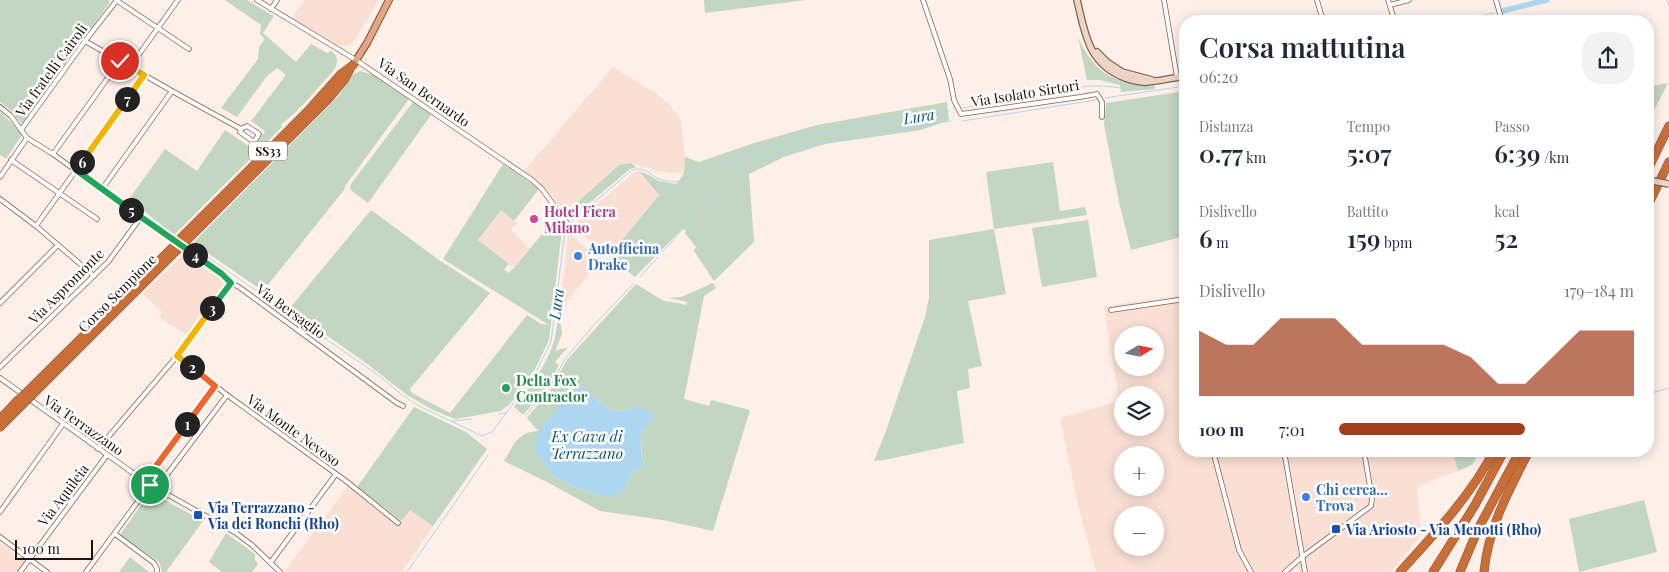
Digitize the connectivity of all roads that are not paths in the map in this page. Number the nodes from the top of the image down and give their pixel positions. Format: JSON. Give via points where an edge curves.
{"nodes":[{"id":1,"x":117,"y":0,"type":"edge"},
{"id":2,"x":178,"y":0,"type":"edge"},
{"id":3,"x":256,"y":0,"type":"edge"},
{"id":4,"x":277,"y":0,"type":"edge"},
{"id":5,"x":389,"y":0,"type":"edge"},
{"id":6,"x":924,"y":0,"type":"edge"},
{"id":7,"x":1077,"y":0,"type":"edge"},
{"id":8,"x":1164,"y":0,"type":"edge"},
{"id":9,"x":1318,"y":0,"type":"edge"},
{"id":10,"x":1388,"y":0,"type":"edge"},
{"id":11,"x":1409,"y":0,"type":"edge"},
{"id":12,"x":1496,"y":0,"type":"edge"},
{"id":13,"x":1390,"y":5,"type":"junction"},
{"id":14,"x":271,"y":9,"type":"junction"},
{"id":15,"x":1322,"y":15,"type":"edge"},
{"id":16,"x":1393,"y":15,"type":"edge"},
{"id":17,"x":1500,"y":15,"type":"edge"},
{"id":18,"x":158,"y":29,"type":"junction"},
{"id":19,"x":85,"y":41,"type":"junction"},
{"id":20,"x":189,"y":49,"type":"dead end"},
{"id":21,"x":120,"y":61,"type":"junction"},
{"id":22,"x":354,"y":62,"type":"junction"},
{"id":23,"x":130,"y":67,"type":"junction"},
{"id":24,"x":144,"y":75,"type":"junction"},
{"id":25,"x":1177,"y":77,"type":"joint"},
{"id":26,"x":172,"y":91,"type":"junction"},
{"id":27,"x":0,"y":107,"type":"edge"},
{"id":28,"x":1102,"y":117,"type":"dead end"},
{"id":29,"x":1669,"y":126,"type":"edge"},
{"id":30,"x":241,"y":129,"type":"junction"},
{"id":31,"x":21,"y":130,"type":"junction"},
{"id":32,"x":27,"y":138,"type":"junction"},
{"id":33,"x":53,"y":154,"type":"junction"},
{"id":34,"x":1654,"y":157,"type":"edge"},
{"id":35,"x":11,"y":160,"type":"junction"},
{"id":36,"x":1669,"y":162,"type":"edge"},
{"id":37,"x":76,"y":170,"type":"junction"},
{"id":38,"x":0,"y":177,"type":"edge"},
{"id":39,"x":1654,"y":181,"type":"edge"},
{"id":40,"x":1669,"y":184,"type":"edge"},
{"id":41,"x":102,"y":189,"type":"junction"},
{"id":42,"x":60,"y":193,"type":"junction"},
{"id":43,"x":1654,"y":193,"type":"edge"},
{"id":44,"x":0,"y":199,"type":"edge"},
{"id":45,"x":141,"y":217,"type":"junction"},
{"id":46,"x":97,"y":219,"type":"dead end"},
{"id":47,"x":36,"y":226,"type":"junction"},
{"id":48,"x":572,"y":230,"type":"dead end"},
{"id":49,"x":58,"y":245,"type":"junction"},
{"id":50,"x":94,"y":276,"type":"junction"},
{"id":51,"x":231,"y":283,"type":"junction"},
{"id":52,"x":1179,"y":300,"type":"edge"},
{"id":53,"x":0,"y":303,"type":"edge"},
{"id":54,"x":1111,"y":310,"type":"dead end"},
{"id":55,"x":177,"y":356,"type":"junction"},
{"id":56,"x":0,"y":366,"type":"edge"},
{"id":57,"x":0,"y":378,"type":"edge"},
{"id":58,"x":215,"y":386,"type":"junction"},
{"id":59,"x":226,"y":395,"type":"junction"},
{"id":60,"x":19,"y":404,"type":"junction"},
{"id":61,"x":404,"y":406,"type":"dead end"},
{"id":62,"x":0,"y":419,"type":"edge"},
{"id":63,"x":63,"y":424,"type":"junction"},
{"id":64,"x":0,"y":428,"type":"edge"},
{"id":65,"x":98,"y":449,"type":"junction"},
{"id":66,"x":107,"y":455,"type":"junction"},
{"id":67,"x":1215,"y":457,"type":"edge"},
{"id":68,"x":1285,"y":457,"type":"edge"},
{"id":69,"x":1365,"y":457,"type":"edge"},
{"id":70,"x":1491,"y":457,"type":"edge"},
{"id":71,"x":1501,"y":457,"type":"edge"},
{"id":72,"x":1517,"y":457,"type":"edge"},
{"id":73,"x":1526,"y":457,"type":"edge"},
{"id":74,"x":336,"y":474,"type":"junction"},
{"id":75,"x":145,"y":481,"type":"junction"},
{"id":76,"x":150,"y":485,"type":"junction"},
{"id":77,"x":156,"y":489,"type":"junction"},
{"id":78,"x":0,"y":512,"type":"edge"},
{"id":79,"x":398,"y":523,"type":"dead end"},
{"id":80,"x":115,"y":534,"type":"junction"},
{"id":81,"x":0,"y":537,"type":"edge"},
{"id":82,"x":1302,"y":557,"type":"junction"},
{"id":83,"x":30,"y":559,"type":"junction"},
{"id":84,"x":271,"y":562,"type":"junction"},
{"id":85,"x":1433,"y":571,"type":"edge"},
{"id":86,"x":20,"y":572,"type":"edge"},
{"id":87,"x":47,"y":572,"type":"edge"},
{"id":88,"x":86,"y":572,"type":"edge"},
{"id":89,"x":158,"y":572,"type":"edge"},
{"id":90,"x":280,"y":572,"type":"edge"},
{"id":91,"x":1252,"y":572,"type":"edge"},
{"id":92,"x":1285,"y":572,"type":"edge"},
{"id":93,"x":1305,"y":572,"type":"edge"},
{"id":94,"x":1400,"y":572,"type":"edge"},
{"id":95,"x":1460,"y":572,"type":"edge"},
{"id":96,"x":1484,"y":572,"type":"edge"}],
"edges":[{"from":1,"to":18,"type":"street"},
{"from":1,"to":19,"type":"street","name":"Via fratelli Cairoli"},
{"from":2,"to":18,"type":"street"},
{"from":3,"to":14,"type":"street","name":"Via San Bernardo"},
{"from":4,"to":14,"type":"street"},
{"from":5,"to":22,"type":"main road","name":"Corso Sempione","number":"SS33","via":[[374,32]]},
{"from":6,"to":28,"type":"street","name":"Via Isolato Sirtori","via":[[961,114],[1094,93],[1102,102]]},
{"from":7,"to":25,"type":"street","via":[[1094,47],[1107,62],[1122,72],[1154,81]]},
{"from":8,"to":25,"type":"street"},
{"from":9,"to":15,"type":"street"},
{"from":10,"to":13,"type":"street"},
{"from":11,"to":13,"type":"street"},
{"from":12,"to":17,"type":"street"},
{"from":13,"to":16,"type":"street"},
{"from":14,"to":22,"type":"street","name":"Via San Bernardo"},
{"from":18,"to":20,"type":"street"},
{"from":18,"to":23,"type":"street"},
{"from":19,"to":21,"type":"street"},
{"from":19,"to":31,"type":"street","name":"Via fratelli Cairoli"},
{"from":21,"to":23,"type":"street"},
{"from":21,"to":33,"type":"street"},
{"from":22,"to":48,"type":"street","name":"Via San Bernardo","via":[[532,180]]},
{"from":22,"to":60,"type":"highway","name":"Corso Sempione","number":"SS33","bridge":true,"via":[[330,98]]},
{"from":23,"to":24,"type":"street"},
{"from":24,"to":26,"type":"street"},
{"from":24,"to":37,"type":"street"},
{"from":26,"to":30,"type":"street"},
{"from":26,"to":41,"type":"street"},
{"from":27,"to":31,"type":"street","name":"Via Bersaglio"},
{"from":29,"to":34,"type":"highway"},
{"from":30,"to":30,"type":"street","via":[[247,126],[259,134],[254,142],[240,132]]},
{"from":31,"to":32,"type":"street","name":"Via Bersaglio"},
{"from":32,"to":33,"type":"street","name":"Via Bersaglio"},
{"from":32,"to":35,"type":"street","name":"Via fratelli Cairoli"},
{"from":33,"to":37,"type":"street","name":"Via Bersaglio"},
{"from":35,"to":38,"type":"street","name":"Via fratelli Cairoli"},
{"from":35,"to":42,"type":"street"},
{"from":36,"to":43,"type":"highway"},
{"from":37,"to":41,"type":"street","name":"Via Bersaglio"},
{"from":37,"to":42,"type":"street"},
{"from":39,"to":40,"type":"street","bridge":true},
{"from":41,"to":45,"type":"street","name":"Via Bersaglio"},
{"from":42,"to":46,"type":"street"},
{"from":42,"to":47,"type":"street"},
{"from":44,"to":47,"type":"street"},
{"from":45,"to":50,"type":"street","name":"Via Aspromonte"},
{"from":45,"to":51,"type":"street","name":"Via Bersaglio"},
{"from":47,"to":49,"type":"street"},
{"from":49,"to":50,"type":"street"},
{"from":49,"to":53,"type":"street"},
{"from":50,"to":56,"type":"street","name":"Via Aspromonte"},
{"from":51,"to":55,"type":"street"},
{"from":51,"to":61,"type":"street","name":"Via Bersaglio"},
{"from":52,"to":54,"type":"street"},
{"from":55,"to":58,"type":"street","name":"Via Monte Nevoso"},
{"from":55,"to":65,"type":"street"},
{"from":57,"to":63,"type":"street","name":"Via Terrazzano"},
{"from":58,"to":59,"type":"street","name":"Via Monte Nevoso"},
{"from":58,"to":75,"type":"street"},
{"from":59,"to":74,"type":"street","name":"Via Monte Nevoso"},
{"from":59,"to":77,"type":"street"},
{"from":60,"to":62,"type":"highway","name":"Corso Sempione","number":"SS33"},
{"from":60,"to":64,"type":"highway","name":"Corso Sempione","number":"SS33"},
{"from":63,"to":65,"type":"street","name":"Via Terrazzano"},
{"from":63,"to":78,"type":"street"},
{"from":65,"to":66,"type":"street","name":"Via Terrazzano"},
{"from":66,"to":75,"type":"street","name":"Via Terrazzano"},
{"from":66,"to":83,"type":"street","name":"Via Aquileia"},
{"from":67,"to":91,"type":"street","via":[[1239,550]]},
{"from":68,"to":82,"type":"street"},
{"from":69,"to":82,"type":"street","via":[[1372,501],[1369,509]]},
{"from":70,"to":94,"type":"highway","via":[[1460,504]]},
{"from":71,"to":85,"type":"highway"},
{"from":72,"to":95,"type":"highway","via":[[1478,529]]},
{"from":73,"to":96,"type":"highway","via":[[1496,521]]},
{"from":74,"to":79,"type":"street","name":"Via Monte Nevoso"},
{"from":74,"to":84,"type":"street"},
{"from":75,"to":76,"type":"street","name":"Via Terrazzano"},
{"from":76,"to":77,"type":"street","name":"Via Terrazzano"},
{"from":76,"to":80,"type":"street"},
{"from":77,"to":84,"type":"street","name":"Via Terrazzano","via":[[236,533]]},
{"from":80,"to":88,"type":"street"},
{"from":80,"to":89,"type":"street","via":[[154,564]]},
{"from":81,"to":83,"type":"street"},
{"from":82,"to":92,"type":"street"},
{"from":82,"to":93,"type":"street"},
{"from":83,"to":86,"type":"street","name":"Via Aquileia"},
{"from":83,"to":87,"type":"street"},
{"from":84,"to":90,"type":"street","name":"Via Terrazzano"}]}
